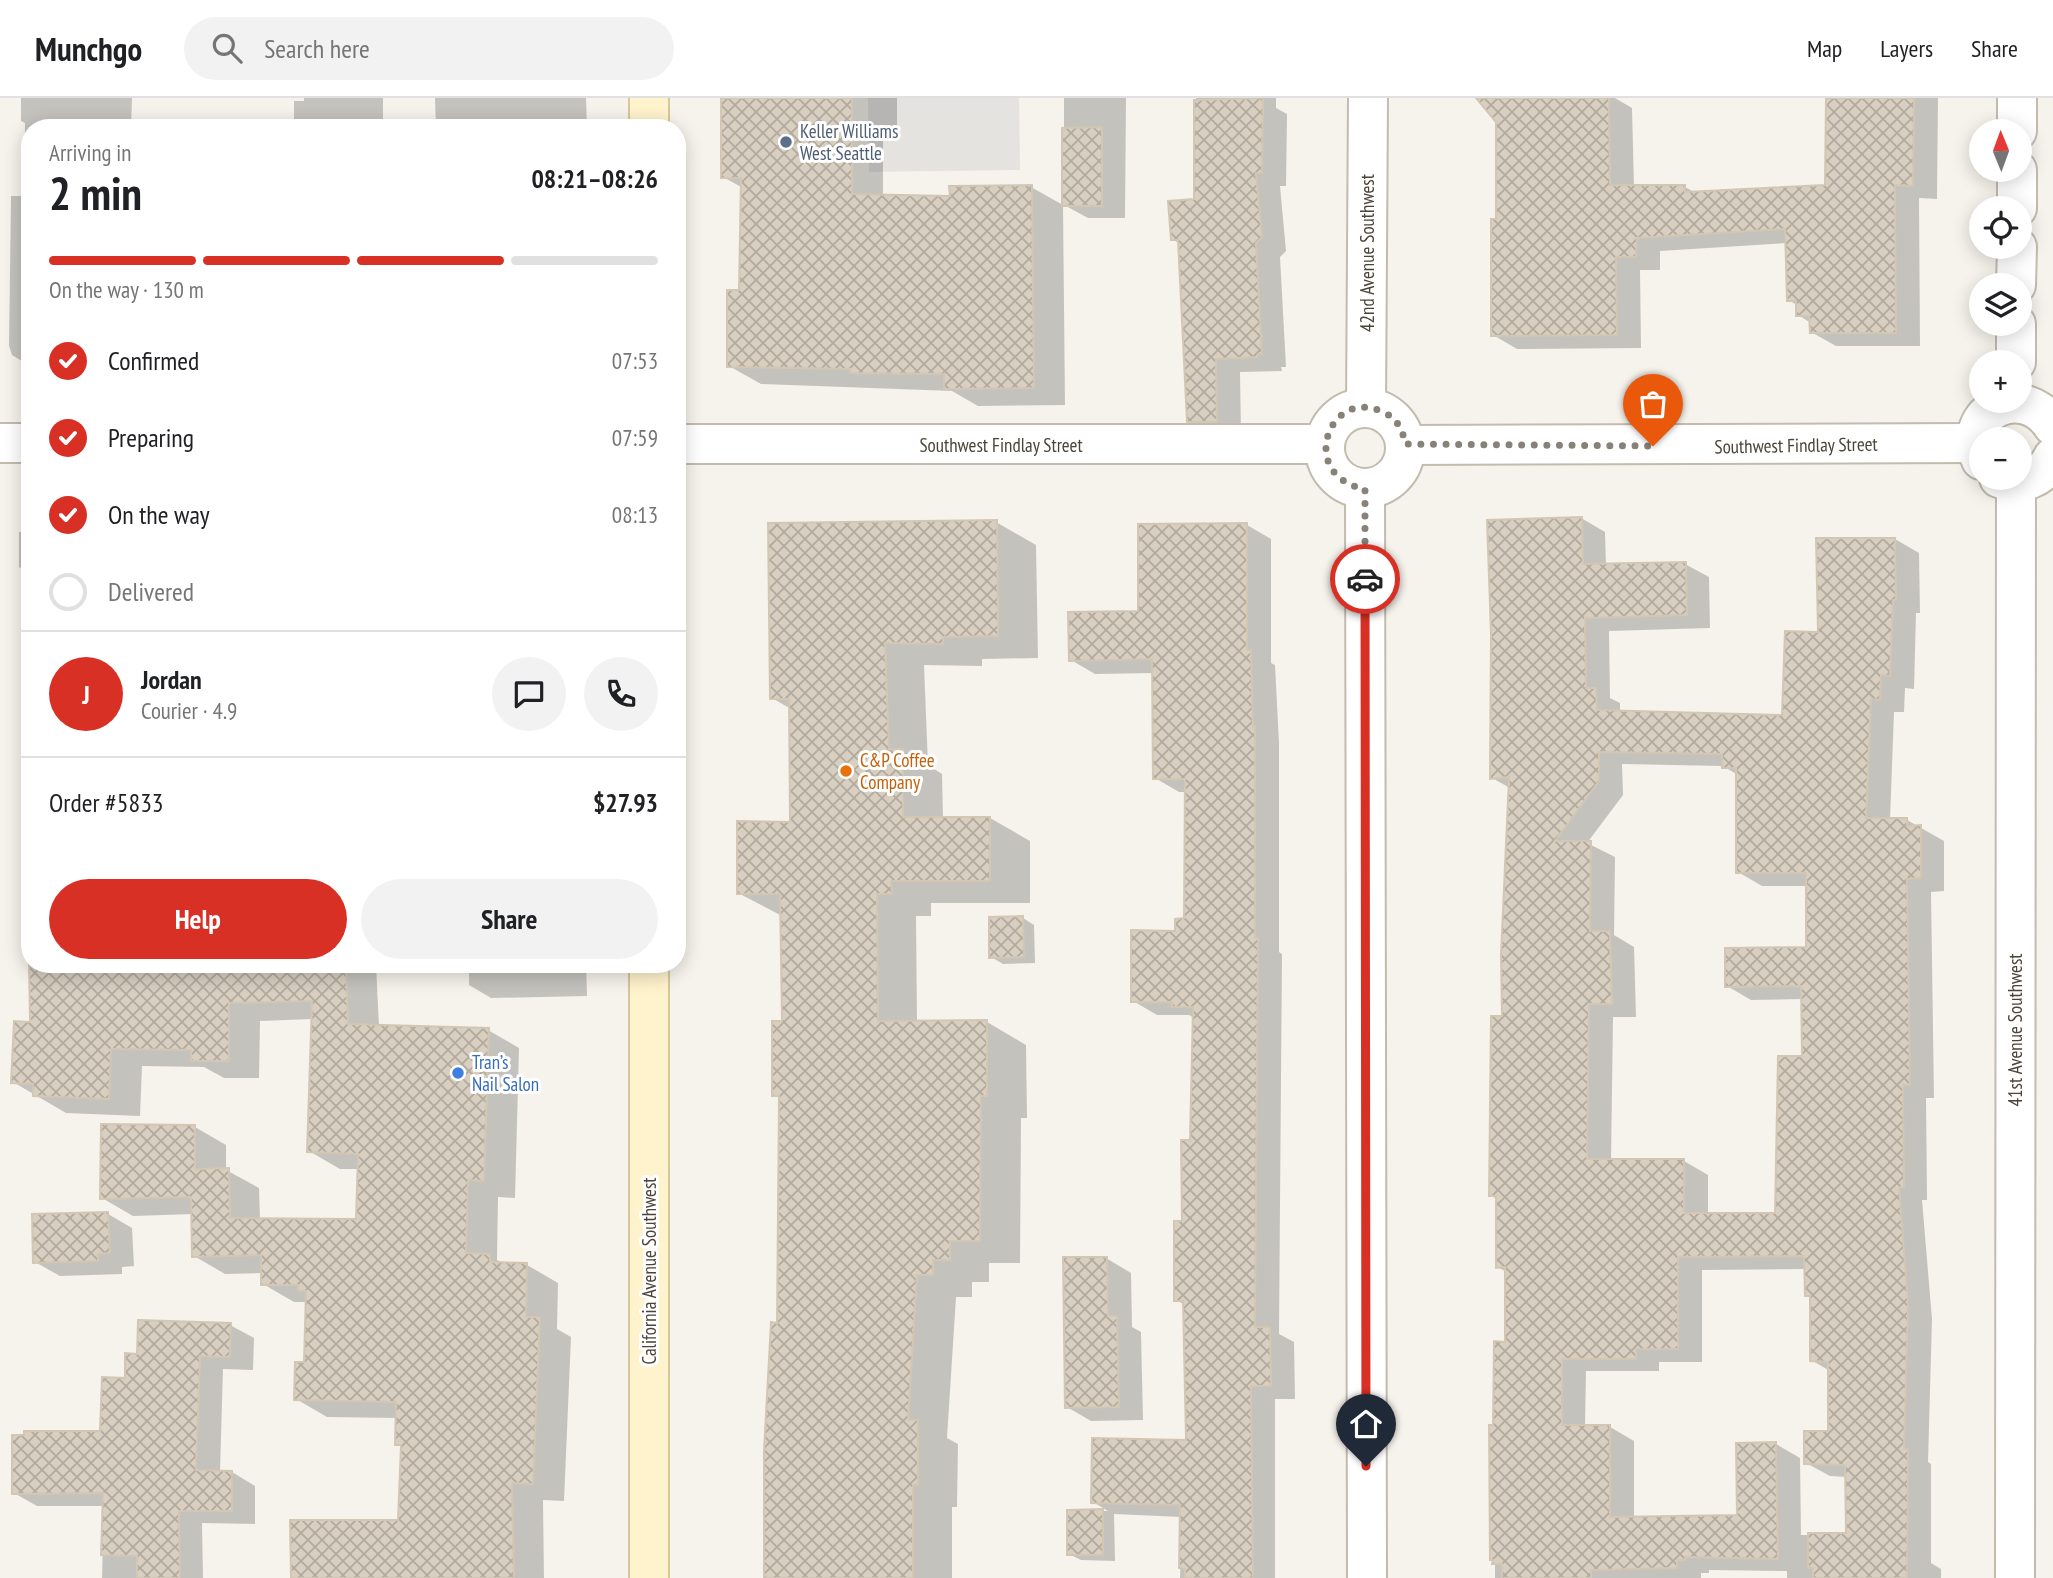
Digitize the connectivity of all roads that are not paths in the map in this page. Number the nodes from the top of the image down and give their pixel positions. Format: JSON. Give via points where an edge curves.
{"nodes":[{"id":1,"x":649,"y":98,"type":"edge"},
{"id":2,"x":1368,"y":98,"type":"edge"},
{"id":3,"x":2017,"y":98,"type":"edge"},
{"id":4,"x":649,"y":119,"type":"edge"},
{"id":5,"x":2017,"y":119,"type":"edge"},
{"id":6,"x":2032,"y":406,"type":"edge"},
{"id":7,"x":1366,"y":408,"type":"junction"},
{"id":8,"x":2053,"y":426,"type":"edge"},
{"id":9,"x":0,"y":443,"type":"edge"},
{"id":10,"x":21,"y":443,"type":"edge"},
{"id":11,"x":686,"y":444,"type":"edge"},
{"id":12,"x":1325,"y":444,"type":"junction"},
{"id":13,"x":1405,"y":444,"type":"junction"},
{"id":14,"x":1969,"y":451,"type":"edge"},
{"id":15,"x":2053,"y":457,"type":"edge"},
{"id":16,"x":2032,"y":476,"type":"edge"},
{"id":17,"x":1365,"y":489,"type":"junction"},
{"id":18,"x":2008,"y":490,"type":"edge"},
{"id":19,"x":649,"y":973,"type":"edge"},
{"id":20,"x":649,"y":1578,"type":"edge"},
{"id":21,"x":1367,"y":1578,"type":"edge"},
{"id":22,"x":2015,"y":1578,"type":"edge"}],
"edges":[{"from":1,"to":4,"type":"main road"},
{"from":2,"to":7,"type":"street","name":"42nd Avenue Southwest"},
{"from":3,"to":5,"type":"street"},
{"from":6,"to":8,"type":"street"},
{"from":7,"to":12,"type":"street","via":[[1336,419]]},
{"from":7,"to":13,"type":"street","via":[[1394,419]]},
{"from":9,"to":10,"type":"street"},
{"from":11,"to":12,"type":"street","name":"Southwest Findlay Street"},
{"from":12,"to":17,"type":"street","via":[[1332,471]]},
{"from":13,"to":14,"type":"street","name":"Southwest Findlay Street"},
{"from":13,"to":17,"type":"street","via":[[1401,467],[1393,476]]},
{"from":15,"to":16,"type":"street","via":[[2040,475]]},
{"from":17,"to":21,"type":"street"},
{"from":18,"to":22,"type":"street","name":"41st Avenue Southwest"},
{"from":19,"to":20,"type":"main road","name":"California Avenue Southwest"}]}
